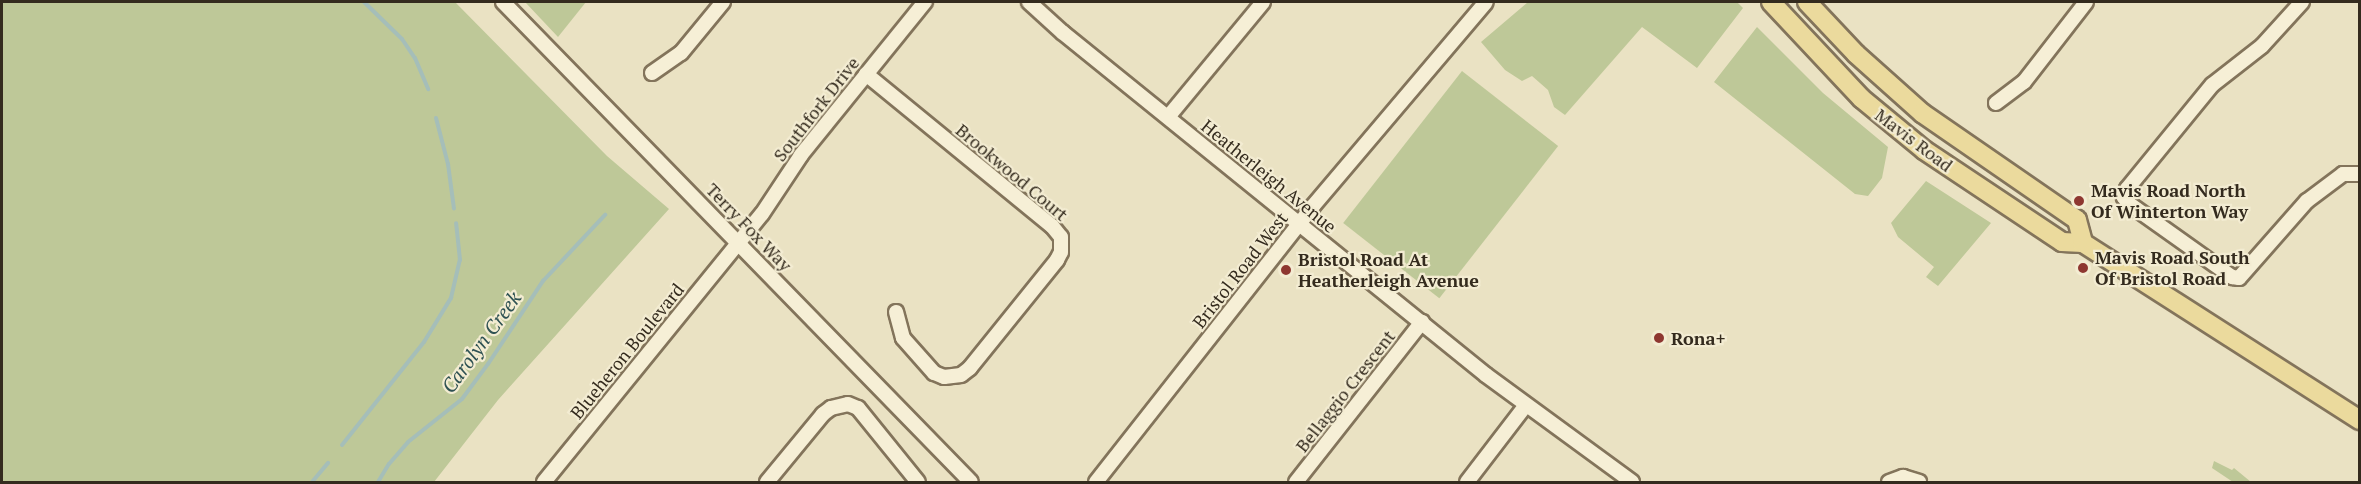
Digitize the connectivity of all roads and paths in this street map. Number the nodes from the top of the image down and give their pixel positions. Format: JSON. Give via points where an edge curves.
{"nodes":[{"id":1,"x":503,"y":2,"type":"edge"},
{"id":2,"x":723,"y":2,"type":"edge"},
{"id":3,"x":925,"y":2,"type":"edge"},
{"id":4,"x":1029,"y":2,"type":"edge"},
{"id":5,"x":1263,"y":2,"type":"edge"},
{"id":6,"x":1486,"y":2,"type":"edge"},
{"id":7,"x":1771,"y":2,"type":"edge"},
{"id":8,"x":1807,"y":2,"type":"edge"},
{"id":9,"x":2085,"y":2,"type":"edge"},
{"id":10,"x":2302,"y":2,"type":"edge"},
{"id":11,"x":652,"y":73,"type":"dead end"},
{"id":12,"x":866,"y":74,"type":"junction"},
{"id":13,"x":1996,"y":103,"type":"dead end"},
{"id":14,"x":1168,"y":117,"type":"junction"},
{"id":15,"x":2360,"y":174,"type":"edge"},
{"id":16,"x":1299,"y":224,"type":"junction"},
{"id":17,"x":738,"y":242,"type":"junction"},
{"id":18,"x":2083,"y":243,"type":"junction"},
{"id":19,"x":896,"y":312,"type":"dead end"},
{"id":20,"x":1422,"y":322,"type":"junction"},
{"id":21,"x":1526,"y":405,"type":"junction"},
{"id":22,"x":2360,"y":420,"type":"edge"},
{"id":23,"x":970,"y":480,"type":"edge"},
{"id":24,"x":544,"y":483,"type":"edge"},
{"id":25,"x":767,"y":483,"type":"edge"},
{"id":26,"x":918,"y":483,"type":"edge"},
{"id":27,"x":984,"y":483,"type":"edge"},
{"id":28,"x":1096,"y":483,"type":"edge"},
{"id":29,"x":1296,"y":483,"type":"edge"},
{"id":30,"x":1467,"y":483,"type":"edge"},
{"id":31,"x":1632,"y":483,"type":"edge"},
{"id":32,"x":1889,"y":483,"type":"edge"},
{"id":33,"x":1919,"y":483,"type":"edge"}],
"edges":[{"from":1,"to":17,"type":"street","name":"Terry Fox Way"},
{"from":2,"to":11,"type":"street","via":[[681,53]]},
{"from":3,"to":12,"type":"street","name":"Southfork Drive"},
{"from":4,"to":14,"type":"street","name":"Heatherleigh Avenue"},
{"from":5,"to":14,"type":"street"},
{"from":6,"to":16,"type":"street","name":"Bristol Road West"},
{"from":7,"to":18,"type":"main road","name":"Mavis Road","via":[[1831,68],[1904,135],[2062,242]]},
{"from":8,"to":18,"type":"main road","name":"Mavis Road","via":[[1856,54],[1922,113],[2077,220]]},
{"from":9,"to":13,"type":"street","via":[[2024,82]]},
{"from":10,"to":15,"type":"street","via":[[2262,46],[2212,85],[2124,197],[2232,277],[2239,278],[2307,201],[2343,174]]},
{"from":12,"to":17,"type":"street","name":"Southfork Drive"},
{"from":12,"to":19,"type":"street","name":"Brookwood Court","via":[[1061,237],[1057,261],[961,375],[944,377],[934,373],[903,338]]},
{"from":14,"to":16,"type":"street","name":"Heatherleigh Avenue"},
{"from":16,"to":20,"type":"street","name":"Heatherleigh Avenue"},
{"from":16,"to":28,"type":"street","name":"Bristol Road West"},
{"from":17,"to":23,"type":"street","name":"Terry Fox Way"},
{"from":17,"to":24,"type":"street","name":"Blueheron Boulevard"},
{"from":18,"to":22,"type":"main road","name":"Mavis Road"},
{"from":20,"to":21,"type":"street","name":"Heatherleigh Avenue"},
{"from":20,"to":29,"type":"street","name":"Bellaggio Crescent"},
{"from":21,"to":30,"type":"street"},
{"from":21,"to":31,"type":"street","name":"Heatherleigh Avenue"},
{"from":23,"to":27,"type":"street","name":"Terry Fox Way"},
{"from":25,"to":26,"type":"street","via":[[822,414],[848,404],[858,408]]},
{"from":32,"to":33,"type":"street","via":[[1904,477]]}]}
